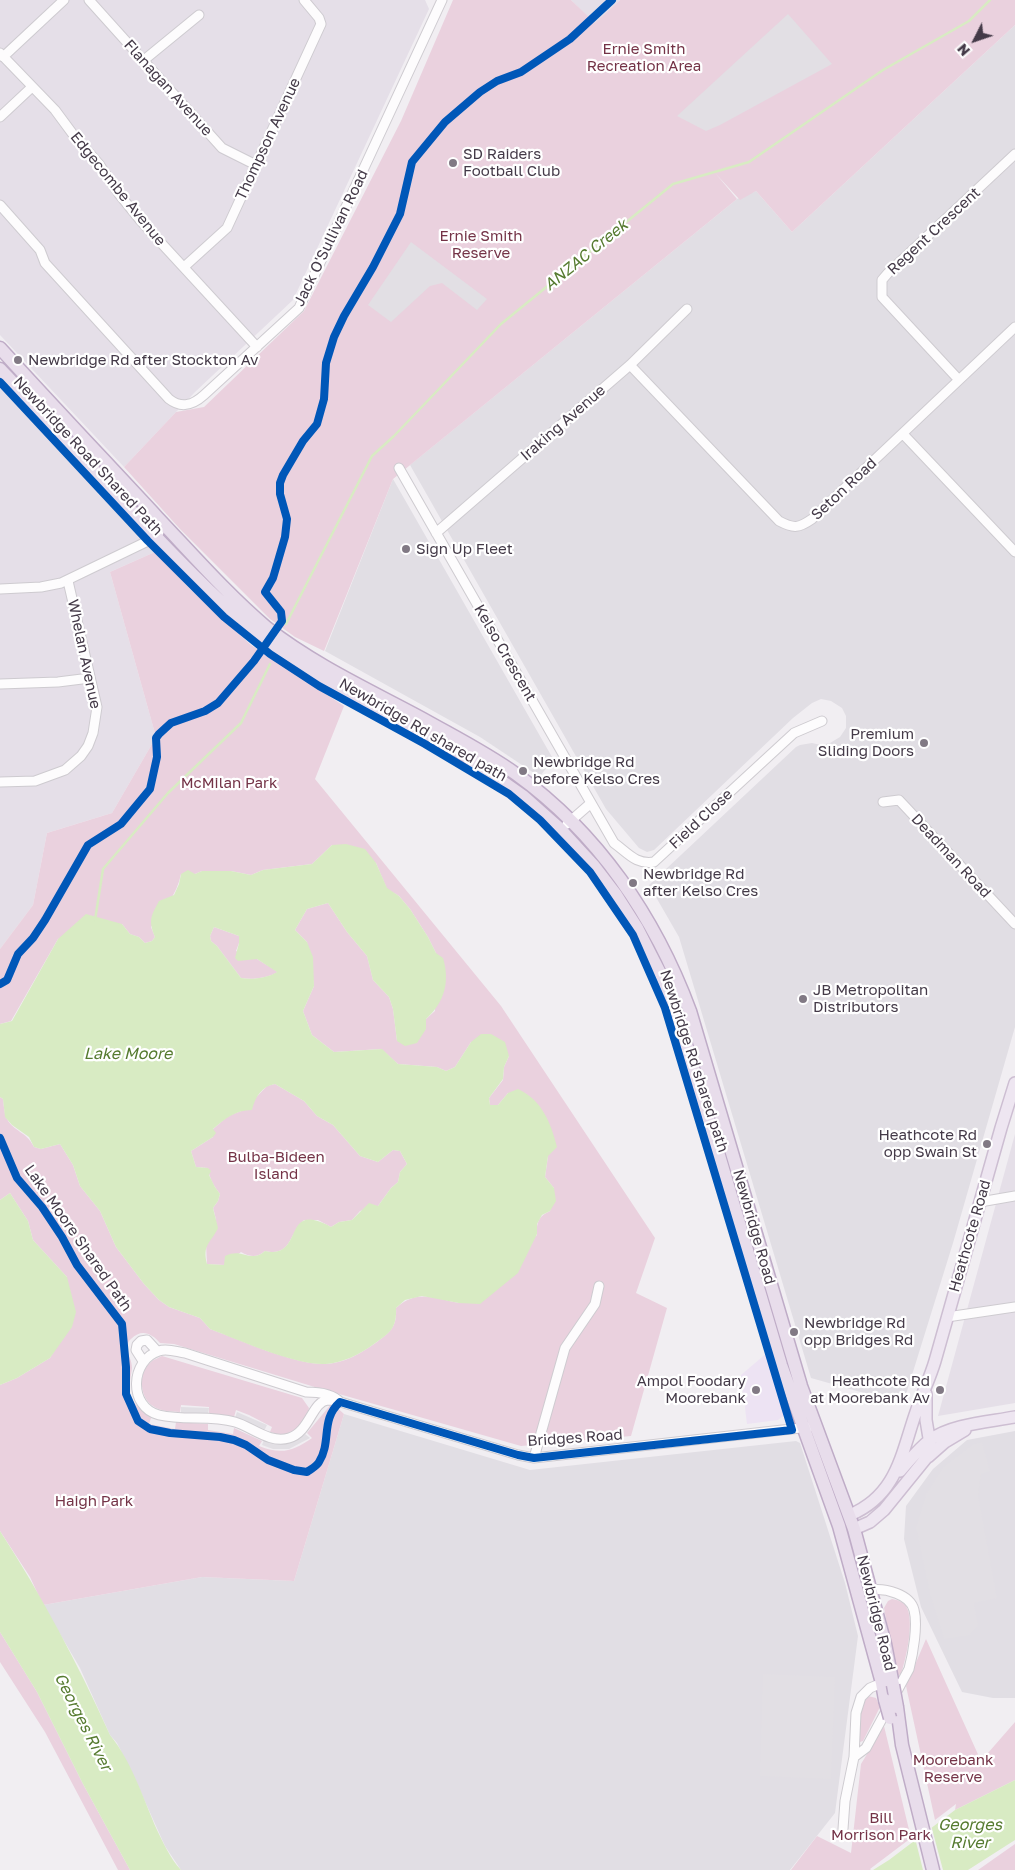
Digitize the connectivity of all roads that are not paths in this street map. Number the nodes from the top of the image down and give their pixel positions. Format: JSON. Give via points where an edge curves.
{"nodes":[{"id":1,"x":64,"y":0,"type":"edge"},
{"id":2,"x":89,"y":0,"type":"edge"},
{"id":3,"x":304,"y":0,"type":"edge"},
{"id":4,"x":442,"y":0,"type":"edge"},
{"id":5,"x":198,"y":15,"type":"dead end"},
{"id":6,"x":2,"y":55,"type":"edge"},
{"id":7,"x":144,"y":60,"type":"junction"},
{"id":8,"x":32,"y":88,"type":"junction"},
{"id":9,"x":0,"y":117,"type":"edge"},
{"id":10,"x":1015,"y":154,"type":"edge"},
{"id":11,"x":256,"y":165,"type":"junction"},
{"id":12,"x":0,"y":205,"type":"edge"},
{"id":13,"x":184,"y":267,"type":"junction"},
{"id":14,"x":688,"y":309,"type":"dead end"},
{"id":15,"x":1015,"y":327,"type":"edge"},
{"id":16,"x":257,"y":347,"type":"junction"},
{"id":17,"x":0,"y":348,"type":"edge"},
{"id":18,"x":630,"y":365,"type":"junction"},
{"id":19,"x":0,"y":369,"type":"edge"},
{"id":20,"x":959,"y":380,"type":"junction"},
{"id":21,"x":903,"y":434,"type":"junction"},
{"id":22,"x":399,"y":468,"type":"dead end"},
{"id":23,"x":166,"y":526,"type":"junction"},
{"id":24,"x":436,"y":533,"type":"junction"},
{"id":25,"x":155,"y":536,"type":"junction"},
{"id":26,"x":1015,"y":552,"type":"edge"},
{"id":27,"x":68,"y":581,"type":"junction"},
{"id":28,"x":0,"y":589,"type":"edge"},
{"id":29,"x":267,"y":634,"type":"junction"},
{"id":30,"x":293,"y":653,"type":"junction"},
{"id":31,"x":90,"y":678,"type":"junction"},
{"id":32,"x":0,"y":684,"type":"edge"},
{"id":33,"x":822,"y":722,"type":"dead end"},
{"id":34,"x":0,"y":782,"type":"edge"},
{"id":35,"x":883,"y":802,"type":"dead end"},
{"id":36,"x":591,"y":803,"type":"junction"},
{"id":37,"x":570,"y":820,"type":"junction"},
{"id":38,"x":560,"y":829,"type":"junction"},
{"id":39,"x":1015,"y":924,"type":"edge"},
{"id":40,"x":1015,"y":1083,"type":"edge"},
{"id":41,"x":1012,"y":1106,"type":"edge"},
{"id":42,"x":1015,"y":1196,"type":"edge"},
{"id":43,"x":980,"y":1202,"type":"junction"},
{"id":44,"x":599,"y":1286,"type":"dead end"},
{"id":45,"x":1015,"y":1306,"type":"edge"},
{"id":46,"x":947,"y":1317,"type":"junction"},
{"id":47,"x":157,"y":1351,"type":"junction"},
{"id":48,"x":143,"y":1361,"type":"junction"},
{"id":49,"x":926,"y":1388,"type":"junction"},
{"id":50,"x":306,"y":1392,"type":"junction"},
{"id":51,"x":338,"y":1402,"type":"junction"},
{"id":52,"x":314,"y":1410,"type":"junction"},
{"id":53,"x":1015,"y":1417,"type":"edge"},
{"id":54,"x":914,"y":1418,"type":"junction"},
{"id":55,"x":810,"y":1427,"type":"junction"},
{"id":56,"x":943,"y":1438,"type":"junction"},
{"id":57,"x":928,"y":1440,"type":"junction"},
{"id":58,"x":534,"y":1458,"type":"junction"},
{"id":59,"x":925,"y":1460,"type":"junction"},
{"id":60,"x":891,"y":1482,"type":"junction"},
{"id":61,"x":850,"y":1515,"type":"junction"},
{"id":62,"x":838,"y":1523,"type":"junction"},
{"id":63,"x":854,"y":1529,"type":"junction"},
{"id":64,"x":871,"y":1590,"type":"junction"},
{"id":65,"x":888,"y":1684,"type":"junction"},
{"id":66,"x":894,"y":1712,"type":"junction"},
{"id":67,"x":854,"y":1757,"type":"junction"},
{"id":68,"x":843,"y":1829,"type":"dead end"},
{"id":69,"x":933,"y":1870,"type":"edge"}],
"edges":[{"from":1,"to":6,"type":"street"},
{"from":2,"to":7,"type":"street","name":"Flanagan Avenue"},
{"from":3,"to":11,"type":"street","name":"Thompson Avenue","via":[[321,24]]},
{"from":4,"to":16,"type":"street","name":"Jack O'Sullivan Road","via":[[300,308]]},
{"from":5,"to":7,"type":"street"},
{"from":6,"to":8,"type":"street","name":"Edgecombe Avenue"},
{"from":7,"to":11,"type":"street","name":"Flanagan Avenue","via":[[222,148]]},
{"from":8,"to":9,"type":"street"},
{"from":8,"to":13,"type":"street","name":"Edgecombe Avenue","via":[[55,110],[99,164],[130,209]]},
{"from":10,"to":20,"type":"street","name":"Regent Crescent","via":[[882,280],[882,297]]},
{"from":11,"to":13,"type":"street","name":"Thompson Avenue","via":[[226,228]]},
{"from":12,"to":16,"type":"street","name":"Jack O'Sullivan Road","via":[[40,250],[45,263],[173,402],[186,406],[198,400]]},
{"from":13,"to":16,"type":"street","name":"Edgecombe Avenue"},
{"from":14,"to":18,"type":"street","name":"Iraking Avenue"},
{"from":15,"to":20,"type":"street","name":"Seton Road"},
{"from":17,"to":23,"type":"highway","name":"Newbridge Road"},
{"from":18,"to":21,"type":"street","name":"Seton Road","via":[[780,521],[790,527],[802,526],[812,519]]},
{"from":18,"to":24,"type":"street","name":"Iraking Avenue"},
{"from":19,"to":25,"type":"highway","name":"Newbridge Road"},
{"from":20,"to":21,"type":"street","name":"Seton Road"},
{"from":21,"to":26,"type":"street"},
{"from":22,"to":24,"type":"street","name":"Kelso Crescent"},
{"from":23,"to":25,"type":"street"},
{"from":23,"to":29,"type":"highway","name":"Newbridge Road"},
{"from":24,"to":36,"type":"street","name":"Kelso Crescent"},
{"from":25,"to":27,"type":"street"},
{"from":25,"to":29,"type":"highway","name":"Newbridge Road","via":[[227,608]]},
{"from":27,"to":28,"type":"street","via":[[41,587]]},
{"from":27,"to":31,"type":"street","name":"Whelan Avenue"},
{"from":29,"to":30,"type":"highway","name":"Newbridge Road"},
{"from":30,"to":37,"type":"highway","name":"Newbridge Road","via":[[325,666],[493,759]]},
{"from":30,"to":38,"type":"highway","name":"Newbridge Road","via":[[318,675],[476,762],[524,797]]},
{"from":31,"to":32,"type":"street"},
{"from":31,"to":34,"type":"street","name":"Whelan Avenue","via":[[96,719],[91,740],[82,756],[65,770],[46,779]]},
{"from":33,"to":36,"type":"street","name":"Field Close","via":[[794,733],[654,862],[633,859],[614,843]]},
{"from":35,"to":39,"type":"street","name":"Deadman Road","via":[[899,800]]},
{"from":36,"to":37,"type":"street"},
{"from":37,"to":38,"type":"street"},
{"from":37,"to":55,"type":"highway","name":"Newbridge Road","via":[[606,858],[640,907],[680,983],[703,1051]]},
{"from":38,"to":55,"type":"highway","name":"Newbridge Road","via":[[593,865],[623,906],[669,993],[698,1079],[781,1365]]},
{"from":40,"to":41,"type":"main road","name":"Heathcote Road"},
{"from":41,"to":43,"type":"main road","name":"Heathcote Road","via":[[1000,1128]]},
{"from":42,"to":43,"type":"street"},
{"from":43,"to":46,"type":"main road","name":"Heathcote Road"},
{"from":44,"to":58,"type":"street","via":[[595,1304],[565,1348]]},
{"from":45,"to":46,"type":"street"},
{"from":46,"to":49,"type":"main road","name":"Heathcote Road"},
{"from":47,"to":48,"type":"street"},
{"from":47,"to":48,"type":"street","name":"Bridges Road","via":[[147,1340],[139,1343],[136,1350]]},
{"from":47,"to":50,"type":"street","name":"Bridges Road","via":[[185,1353]]},
{"from":48,"to":52,"type":"street","name":"Bridges Road","via":[[136,1388],[144,1406],[155,1414],[230,1421],[267,1437],[284,1440],[301,1432]]},
{"from":49,"to":54,"type":"main road","name":"Heathcote Road"},
{"from":49,"to":57,"type":"main road","name":"Heathcote Road"},
{"from":50,"to":51,"type":"street","name":"Bridges Road","via":[[337,1398]]},
{"from":50,"to":52,"type":"street","via":[[313,1399]]},
{"from":51,"to":52,"type":"street","via":[[324,1401]]},
{"from":51,"to":58,"type":"street","name":"Bridges Road"},
{"from":53,"to":56,"type":"main road","via":[[954,1428]]},
{"from":54,"to":57,"type":"main road","via":[[914,1431]]},
{"from":54,"to":60,"type":"main road","name":"Heathcote Road"},
{"from":55,"to":58,"type":"street","name":"Bridges Road"},
{"from":55,"to":61,"type":"highway","name":"Newbridge Road"},
{"from":55,"to":62,"type":"highway","name":"Newbridge Road"},
{"from":56,"to":57,"type":"main road"},
{"from":56,"to":59,"type":"main road"},
{"from":57,"to":59,"type":"main road","name":"Heathcote Road"},
{"from":57,"to":60,"type":"main road"},
{"from":59,"to":63,"type":"main road","name":"Heathcote Road","via":[[877,1517]]},
{"from":60,"to":61,"type":"main road","name":"Heathcote Road","via":[[872,1503]]},
{"from":61,"to":62,"type":"highway","name":"Heathcote Road"},
{"from":61,"to":63,"type":"highway","name":"Newbridge Road"},
{"from":62,"to":63,"type":"highway","via":[[846,1529]]},
{"from":62,"to":65,"type":"highway","name":"Newbridge Road"},
{"from":63,"to":64,"type":"highway","name":"Newbridge Road"},
{"from":64,"to":65,"type":"highway","name":"Newbridge Road","via":[[885,1644]]},
{"from":64,"to":67,"type":"street","via":[[886,1590],[912,1604],[915,1617],[912,1656],[910,1669],[866,1748]]},
{"from":65,"to":66,"type":"highway","name":"Newbridge Road","bridge":true},
{"from":65,"to":66,"type":"highway","name":"Newbridge Road","bridge":true,"via":[[885,1700]]},
{"from":65,"to":67,"type":"street","via":[[870,1688],[861,1698],[856,1713]]},
{"from":66,"to":69,"type":"highway","name":"Newbridge Road"},
{"from":67,"to":68,"type":"street"}]}
